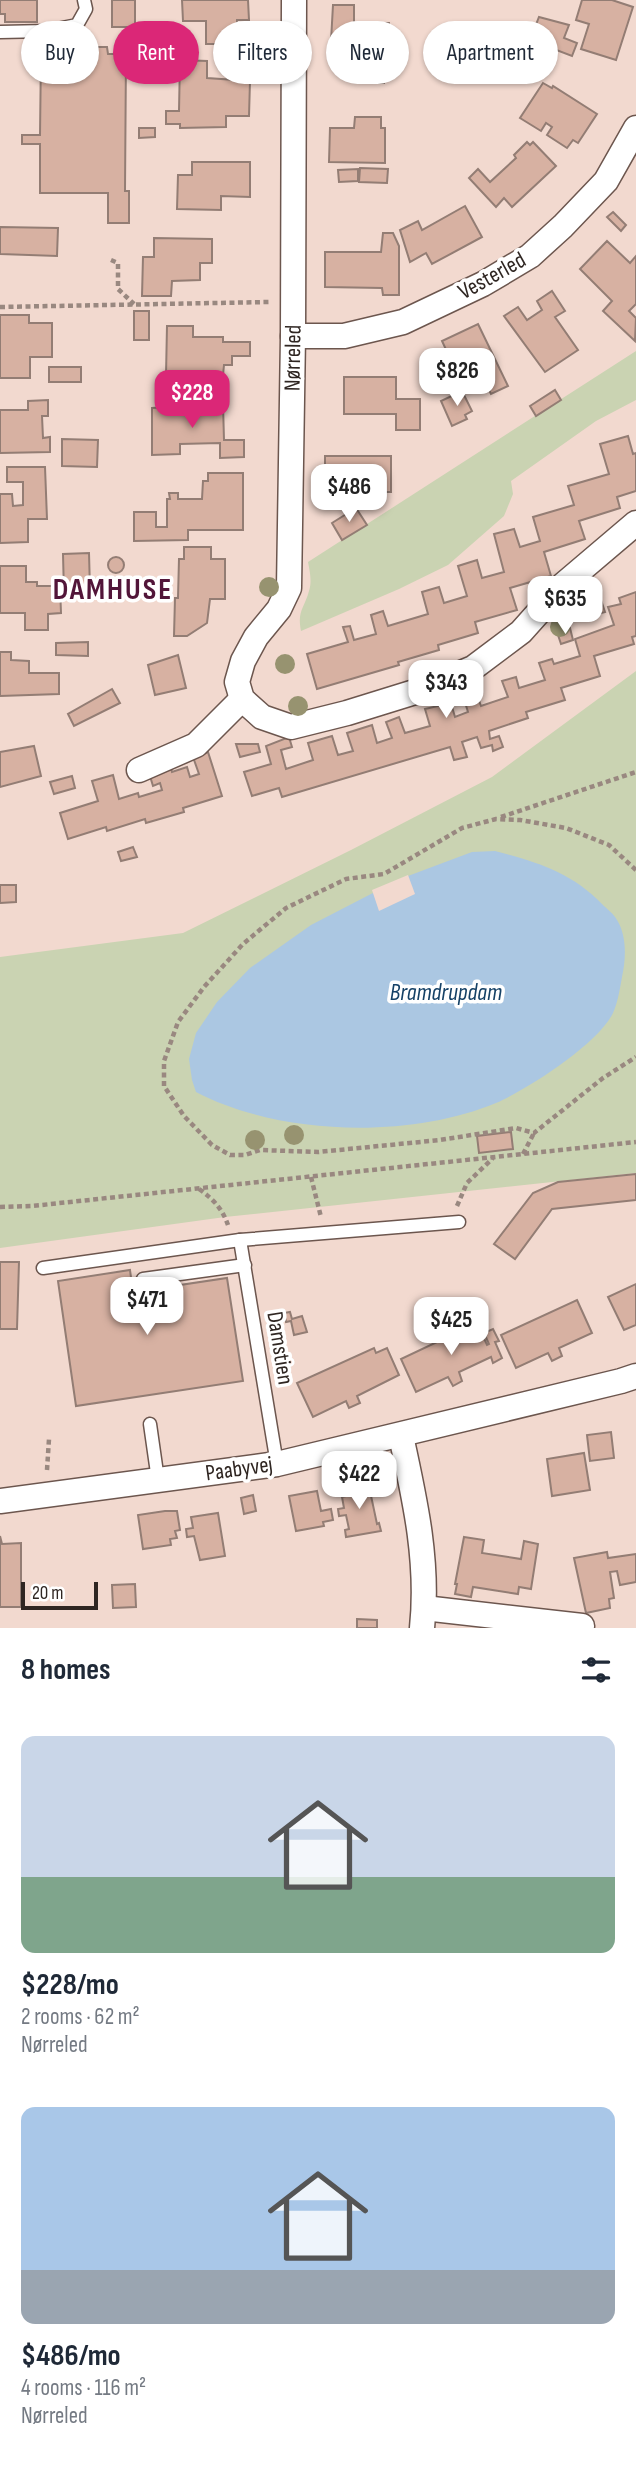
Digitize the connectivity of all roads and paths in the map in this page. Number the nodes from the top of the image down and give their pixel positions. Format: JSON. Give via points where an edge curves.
{"nodes":[{"id":1,"x":85,"y":0,"type":"edge"},
{"id":2,"x":294,"y":0,"type":"edge"},
{"id":3,"x":0,"y":32,"type":"edge"},
{"id":4,"x":636,"y":128,"type":"edge"},
{"id":5,"x":111,"y":260,"type":"dead end"},
{"id":6,"x":293,"y":301,"type":"junction"},
{"id":7,"x":135,"y":304,"type":"junction"},
{"id":8,"x":0,"y":307,"type":"edge"},
{"id":9,"x":293,"y":336,"type":"junction"},
{"id":10,"x":636,"y":523,"type":"edge"},
{"id":11,"x":242,"y":699,"type":"junction"},
{"id":12,"x":139,"y":770,"type":"dead end"},
{"id":13,"x":636,"y":772,"type":"edge"},
{"id":14,"x":496,"y":819,"type":"junction"},
{"id":15,"x":636,"y":870,"type":"edge"},
{"id":16,"x":636,"y":1057,"type":"edge"},
{"id":17,"x":534,"y":1133,"type":"junction"},
{"id":18,"x":636,"y":1142,"type":"edge"},
{"id":19,"x":523,"y":1154,"type":"junction"},
{"id":20,"x":494,"y":1157,"type":"junction"},
{"id":21,"x":311,"y":1177,"type":"junction"},
{"id":22,"x":198,"y":1188,"type":"junction"},
{"id":23,"x":0,"y":1207,"type":"edge"},
{"id":24,"x":454,"y":1222,"type":"joint"},
{"id":25,"x":324,"y":1233,"type":"junction"},
{"id":26,"x":237,"y":1241,"type":"junction"},
{"id":27,"x":244,"y":1265,"type":"junction"},
{"id":28,"x":43,"y":1268,"type":"dead end"},
{"id":29,"x":143,"y":1279,"type":"dead end"},
{"id":30,"x":636,"y":1376,"type":"edge"},
{"id":31,"x":150,"y":1424,"type":"dead end"},
{"id":32,"x":401,"y":1436,"type":"junction"},
{"id":33,"x":277,"y":1464,"type":"junction"},
{"id":34,"x":158,"y":1480,"type":"junction"},
{"id":35,"x":0,"y":1501,"type":"edge"},
{"id":36,"x":423,"y":1618,"type":"edge"},
{"id":37,"x":517,"y":1623,"type":"edge"},
{"id":38,"x":582,"y":1626,"type":"edge"}],
"edges":[{"from":1,"to":3,"type":"lane","via":[[86,9],[77,25]]},
{"from":2,"to":6,"type":"street","name":"Nørreled"},
{"from":4,"to":9,"type":"street","name":"Vesterled","via":[[606,181],[530,256],[402,322],[344,335]]},
{"from":5,"to":7,"type":"path","via":[[118,263],[118,289]]},
{"from":6,"to":7,"type":"path"},
{"from":6,"to":9,"type":"street","name":"Nørreled"},
{"from":7,"to":8,"type":"path"},
{"from":9,"to":11,"type":"street","name":"Nørreled","via":[[289,588],[243,661],[237,682]]},
{"from":10,"to":11,"type":"street","via":[[563,585],[521,632],[473,668],[418,691],[291,727],[262,717]]},
{"from":11,"to":12,"type":"street","via":[[196,745]]},
{"from":13,"to":14,"type":"path"},
{"from":14,"to":15,"type":"path","via":[[566,828],[609,845]]},
{"from":14,"to":17,"type":"path","via":[[462,828],[384,874],[346,879],[286,908],[243,944],[178,1022],[164,1061],[164,1086],[184,1116],[212,1145],[230,1155],[260,1150],[318,1152],[516,1129]]},
{"from":16,"to":17,"type":"path"},
{"from":17,"to":19,"type":"path"},
{"from":18,"to":19,"type":"path"},
{"from":19,"to":20,"type":"path"},
{"from":20,"to":21,"type":"path"},
{"from":20,"to":24,"type":"path","via":[[467,1183]]},
{"from":21,"to":22,"type":"path"},
{"from":21,"to":25,"type":"path"},
{"from":22,"to":23,"type":"path"},
{"from":22,"to":26,"type":"path","via":[[215,1200]]},
{"from":24,"to":25,"type":"lane"},
{"from":25,"to":26,"type":"lane"},
{"from":26,"to":27,"type":"lane","name":"Damstien"},
{"from":26,"to":28,"type":"lane"},
{"from":27,"to":29,"type":"lane"},
{"from":27,"to":33,"type":"lane","name":"Damstien"},
{"from":30,"to":32,"type":"street","name":"Paabyvej"},
{"from":31,"to":34,"type":"lane"},
{"from":32,"to":33,"type":"street","name":"Paabyvej"},
{"from":32,"to":36,"type":"street","via":[[419,1520]]},
{"from":33,"to":34,"type":"street","name":"Paabyvej"},
{"from":34,"to":35,"type":"street","name":"Paabyvej"},
{"from":36,"to":37,"type":"street"},
{"from":37,"to":38,"type":"street"}]}
